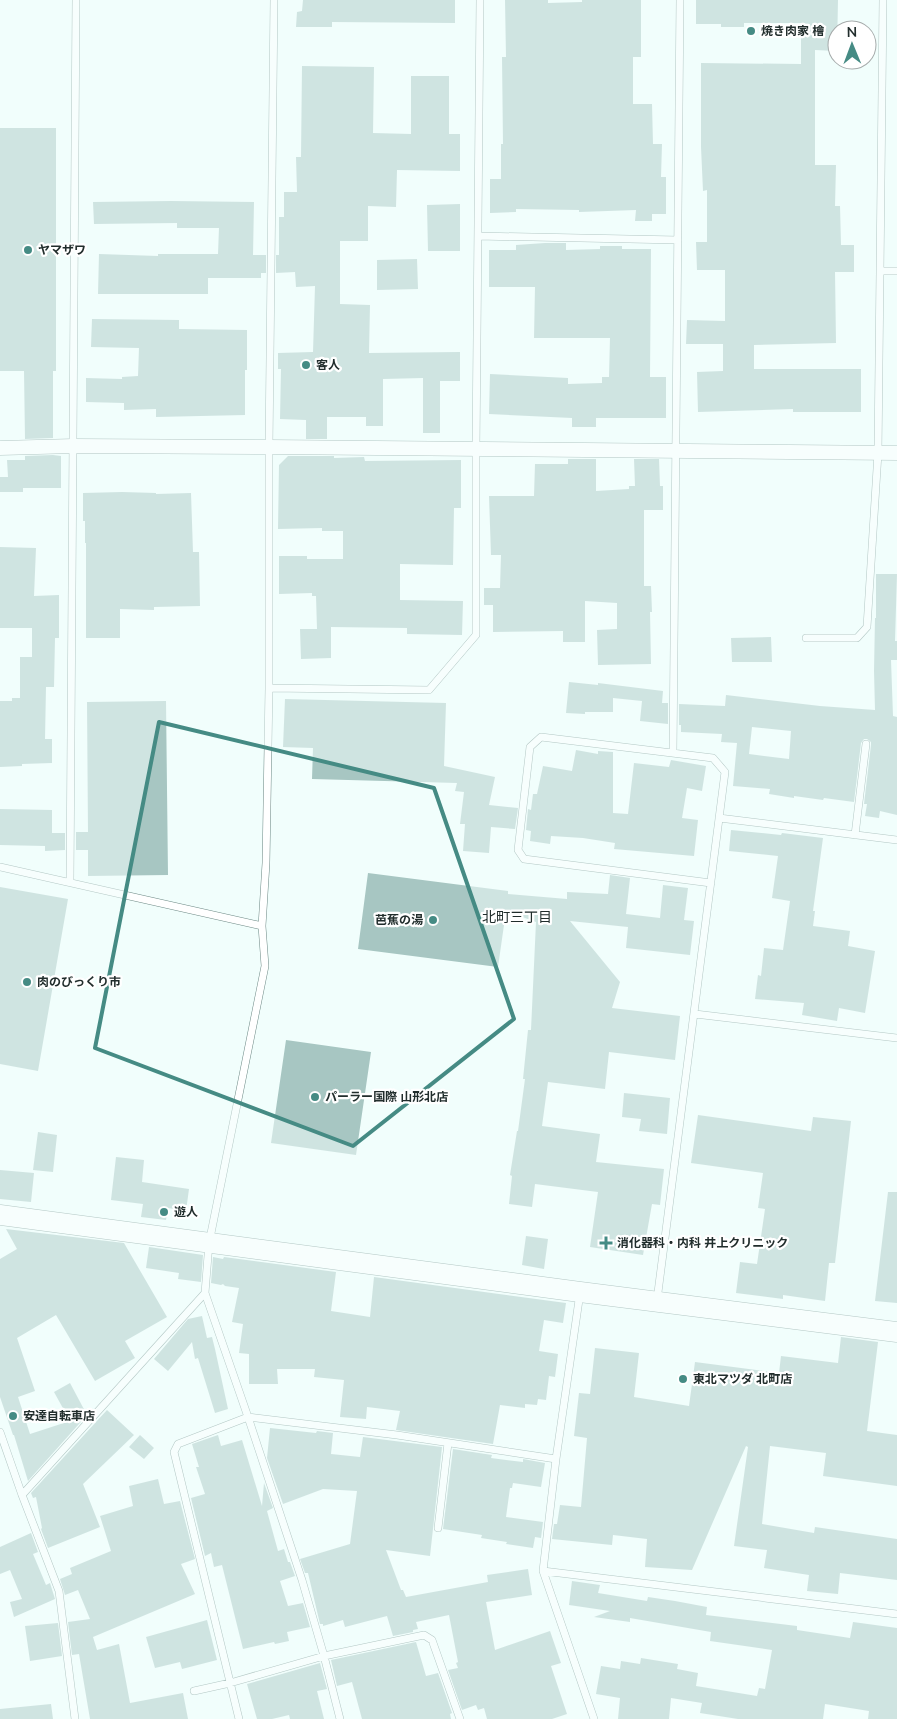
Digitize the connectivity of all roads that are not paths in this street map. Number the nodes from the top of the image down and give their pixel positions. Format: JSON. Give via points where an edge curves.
{"nodes":[{"id":1,"x":76,"y":0,"type":"edge"},
{"id":2,"x":274,"y":0,"type":"edge"},
{"id":3,"x":480,"y":0,"type":"edge"},
{"id":4,"x":680,"y":0,"type":"edge"},
{"id":5,"x":883,"y":0,"type":"edge"},
{"id":6,"x":478,"y":236,"type":"junction"},
{"id":7,"x":678,"y":240,"type":"junction"},
{"id":8,"x":881,"y":271,"type":"junction"},
{"id":9,"x":897,"y":271,"type":"edge"},
{"id":10,"x":74,"y":446,"type":"junction"},
{"id":11,"x":269,"y":447,"type":"junction"},
{"id":12,"x":0,"y":448,"type":"edge"},
{"id":13,"x":476,"y":450,"type":"junction"},
{"id":14,"x":676,"y":452,"type":"junction"},
{"id":15,"x":878,"y":453,"type":"junction"},
{"id":16,"x":897,"y":453,"type":"edge"},
{"id":17,"x":806,"y":638,"type":"dead end"},
{"id":18,"x":269,"y":688,"type":"junction"},
{"id":19,"x":866,"y":744,"type":"dead end"},
{"id":20,"x":673,"y":753,"type":"junction"},
{"id":21,"x":719,"y":818,"type":"junction"},
{"id":22,"x":855,"y":835,"type":"junction"},
{"id":23,"x":897,"y":840,"type":"edge"},
{"id":24,"x":0,"y":867,"type":"edge"},
{"id":25,"x":70,"y":882,"type":"junction"},
{"id":26,"x":711,"y":883,"type":"junction"},
{"id":27,"x":262,"y":926,"type":"junction"},
{"id":28,"x":695,"y":1014,"type":"junction"},
{"id":29,"x":897,"y":1038,"type":"edge"},
{"id":30,"x":0,"y":1215,"type":"edge"},
{"id":31,"x":209,"y":1243,"type":"junction"},
{"id":32,"x":205,"y":1292,"type":"junction"},
{"id":33,"x":580,"y":1292,"type":"junction"},
{"id":34,"x":657,"y":1302,"type":"junction"},
{"id":35,"x":897,"y":1332,"type":"edge"},
{"id":36,"x":248,"y":1416,"type":"junction"},
{"id":37,"x":0,"y":1432,"type":"edge"},
{"id":38,"x":448,"y":1443,"type":"junction"},
{"id":39,"x":556,"y":1459,"type":"junction"},
{"id":40,"x":22,"y":1495,"type":"junction"},
{"id":41,"x":438,"y":1528,"type":"dead end"},
{"id":42,"x":543,"y":1571,"type":"junction"},
{"id":43,"x":897,"y":1614,"type":"edge"},
{"id":44,"x":324,"y":1656,"type":"junction"},
{"id":45,"x":230,"y":1683,"type":"junction"},
{"id":46,"x":194,"y":1691,"type":"dead end"},
{"id":47,"x":75,"y":1719,"type":"edge"},
{"id":48,"x":239,"y":1719,"type":"edge"},
{"id":49,"x":340,"y":1719,"type":"edge"},
{"id":50,"x":460,"y":1719,"type":"edge"},
{"id":51,"x":594,"y":1719,"type":"edge"}],
"edges":[{"from":1,"to":10,"type":"lane"},
{"from":2,"to":11,"type":"lane"},
{"from":3,"to":6,"type":"lane"},
{"from":4,"to":7,"type":"lane"},
{"from":5,"to":8,"type":"lane"},
{"from":6,"to":7,"type":"lane"},
{"from":6,"to":13,"type":"lane"},
{"from":7,"to":14,"type":"lane"},
{"from":8,"to":9,"type":"lane"},
{"from":8,"to":15,"type":"lane"},
{"from":10,"to":11,"type":"street"},
{"from":10,"to":12,"type":"street"},
{"from":10,"to":25,"type":"lane"},
{"from":11,"to":13,"type":"street"},
{"from":11,"to":18,"type":"lane"},
{"from":13,"to":14,"type":"street"},
{"from":13,"to":18,"type":"lane","via":[[476,635],[429,690]]},
{"from":14,"to":15,"type":"street"},
{"from":14,"to":20,"type":"lane"},
{"from":15,"to":16,"type":"street"},
{"from":15,"to":17,"type":"lane","via":[[867,627],[857,638]]},
{"from":18,"to":27,"type":"lane"},
{"from":19,"to":22,"type":"lane"},
{"from":20,"to":21,"type":"lane","via":[[713,758],[725,772]]},
{"from":20,"to":26,"type":"lane","via":[[541,737],[530,747],[518,850],[524,859]]},
{"from":21,"to":22,"type":"lane"},
{"from":21,"to":26,"type":"lane"},
{"from":22,"to":23,"type":"lane"},
{"from":24,"to":25,"type":"lane"},
{"from":25,"to":27,"type":"lane"},
{"from":26,"to":28,"type":"lane"},
{"from":27,"to":31,"type":"lane","via":[[265,966]]},
{"from":28,"to":29,"type":"lane"},
{"from":28,"to":34,"type":"lane"},
{"from":30,"to":31,"type":"street"},
{"from":31,"to":32,"type":"lane"},
{"from":31,"to":33,"type":"street"},
{"from":32,"to":36,"type":"lane"},
{"from":32,"to":40,"type":"lane"},
{"from":33,"to":34,"type":"street"},
{"from":33,"to":39,"type":"lane"},
{"from":34,"to":35,"type":"street"},
{"from":36,"to":38,"type":"lane"},
{"from":36,"to":44,"type":"lane"},
{"from":36,"to":45,"type":"lane","via":[[178,1444],[174,1452]]},
{"from":37,"to":40,"type":"lane"},
{"from":38,"to":39,"type":"lane"},
{"from":38,"to":41,"type":"lane"},
{"from":39,"to":42,"type":"lane"},
{"from":40,"to":47,"type":"lane","via":[[59,1591]]},
{"from":42,"to":43,"type":"lane"},
{"from":42,"to":51,"type":"lane"},
{"from":44,"to":45,"type":"lane"},
{"from":44,"to":49,"type":"lane"},
{"from":44,"to":50,"type":"lane","via":[[424,1635],[432,1640]]},
{"from":45,"to":46,"type":"lane"},
{"from":45,"to":48,"type":"lane"}]}
